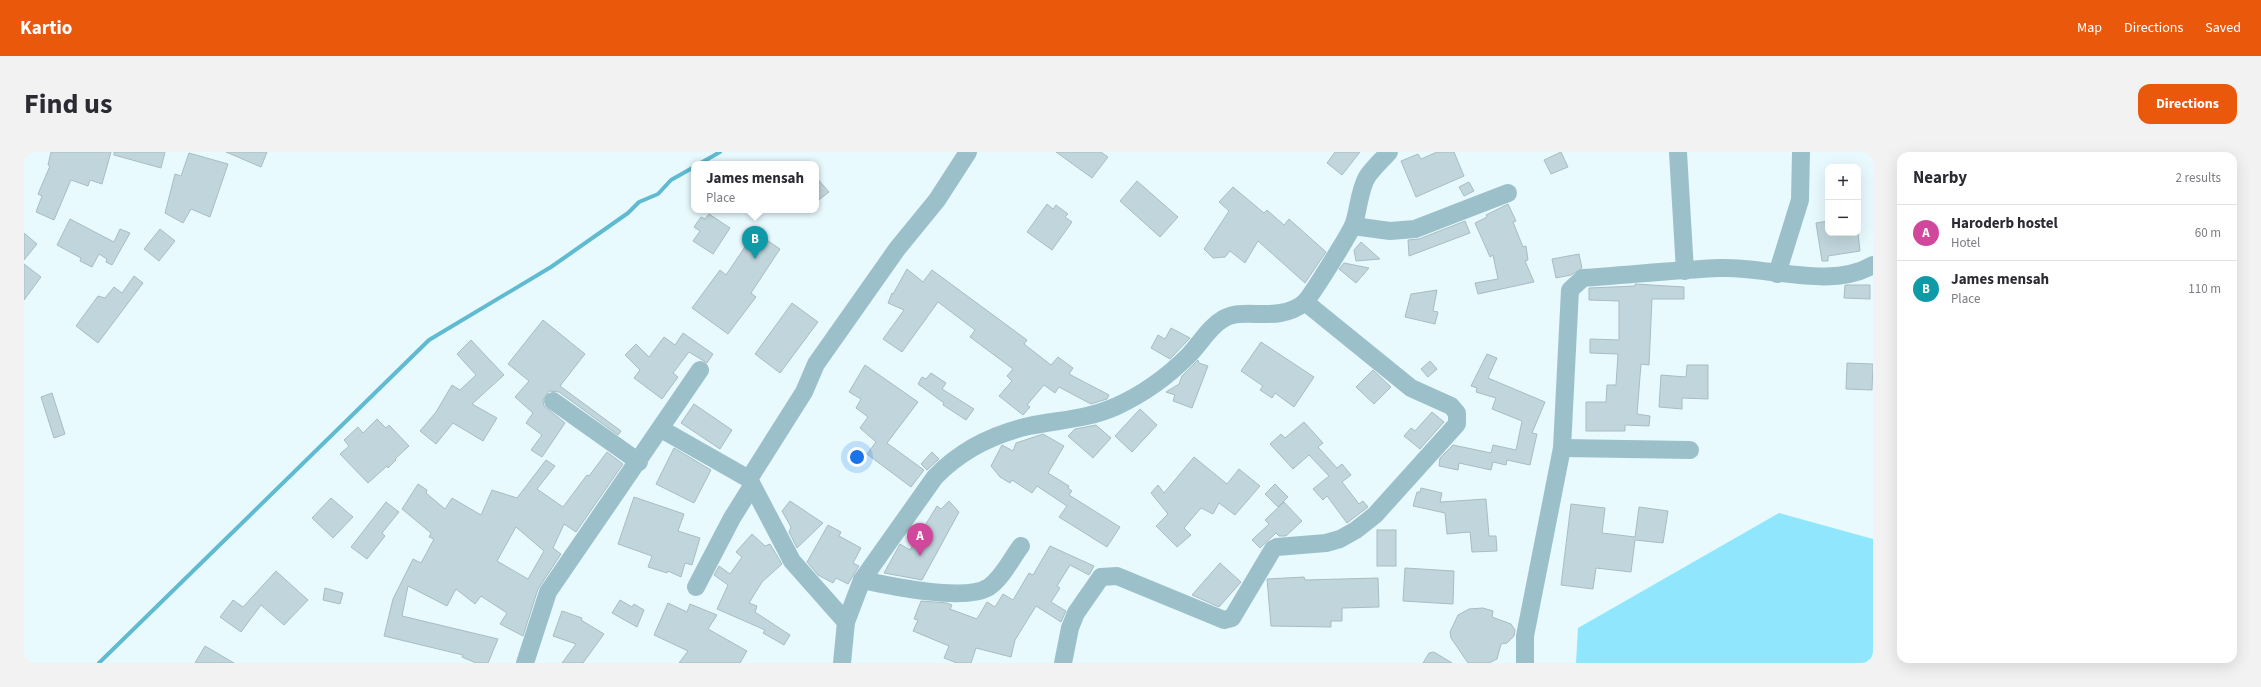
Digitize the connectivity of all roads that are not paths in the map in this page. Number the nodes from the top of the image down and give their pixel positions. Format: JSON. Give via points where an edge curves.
{"nodes":[{"id":1,"x":968,"y":152,"type":"edge"},
{"id":2,"x":1389,"y":152,"type":"edge"},
{"id":3,"x":1678,"y":152,"type":"edge"},
{"id":4,"x":1801,"y":152,"type":"edge"},
{"id":5,"x":1508,"y":193,"type":"dead end"},
{"id":6,"x":1353,"y":226,"type":"junction"},
{"id":7,"x":1873,"y":265,"type":"edge"},
{"id":8,"x":1685,"y":271,"type":"junction"},
{"id":9,"x":1778,"y":274,"type":"junction"},
{"id":10,"x":1305,"y":302,"type":"junction"},
{"id":11,"x":700,"y":370,"type":"dead end"},
{"id":12,"x":553,"y":402,"type":"dead end"},
{"id":13,"x":661,"y":429,"type":"junction"},
{"id":14,"x":1562,"y":448,"type":"junction"},
{"id":15,"x":1690,"y":450,"type":"dead end"},
{"id":16,"x":639,"y":462,"type":"junction"},
{"id":17,"x":751,"y":483,"type":"junction"},
{"id":18,"x":1021,"y":546,"type":"dead end"},
{"id":19,"x":862,"y":580,"type":"junction"},
{"id":20,"x":696,"y":587,"type":"dead end"},
{"id":21,"x":846,"y":622,"type":"junction"},
{"id":22,"x":525,"y":663,"type":"edge"},
{"id":23,"x":842,"y":663,"type":"edge"},
{"id":24,"x":1063,"y":663,"type":"edge"},
{"id":25,"x":1525,"y":663,"type":"edge"}],
"edges":[{"from":1,"to":17,"type":"street","via":[[937,200],[896,249],[816,364],[804,392]]},
{"from":2,"to":6,"type":"street","via":[[1367,177]]},
{"from":3,"to":8,"type":"street"},
{"from":4,"to":9,"type":"street","via":[[1800,200]]},
{"from":5,"to":6,"type":"street","via":[[1414,229],[1390,231]]},
{"from":6,"to":10,"type":"street"},
{"from":7,"to":9,"type":"street","via":[[1859,272],[1844,275]]},
{"from":8,"to":9,"type":"street","via":[[1722,268]]},
{"from":8,"to":14,"type":"street","via":[[1583,278],[1570,290]]},
{"from":10,"to":19,"type":"street","via":[[1290,310],[1274,314],[1237,314],[1224,318],[1172,370],[1144,392],[1094,415],[1028,426],[1010,432],[978,444],[949,462],[935,477]]},
{"from":10,"to":24,"type":"street","via":[[1411,388],[1451,406],[1457,413],[1457,424],[1375,515],[1356,530],[1326,543],[1273,549],[1232,618],[1224,620],[1117,576],[1101,577],[1076,612]]},
{"from":11,"to":13,"type":"street"},
{"from":12,"to":16,"type":"street"},
{"from":13,"to":16,"type":"street"},
{"from":13,"to":17,"type":"street"},
{"from":14,"to":15,"type":"street"},
{"from":14,"to":25,"type":"street","via":[[1525,636]]},
{"from":16,"to":22,"type":"street","via":[[548,592]]},
{"from":17,"to":20,"type":"street"},
{"from":17,"to":21,"type":"street","via":[[792,561]]},
{"from":18,"to":19,"type":"street","via":[[998,578],[988,587],[974,592],[946,592]]},
{"from":19,"to":21,"type":"street"},
{"from":21,"to":23,"type":"street"}]}
